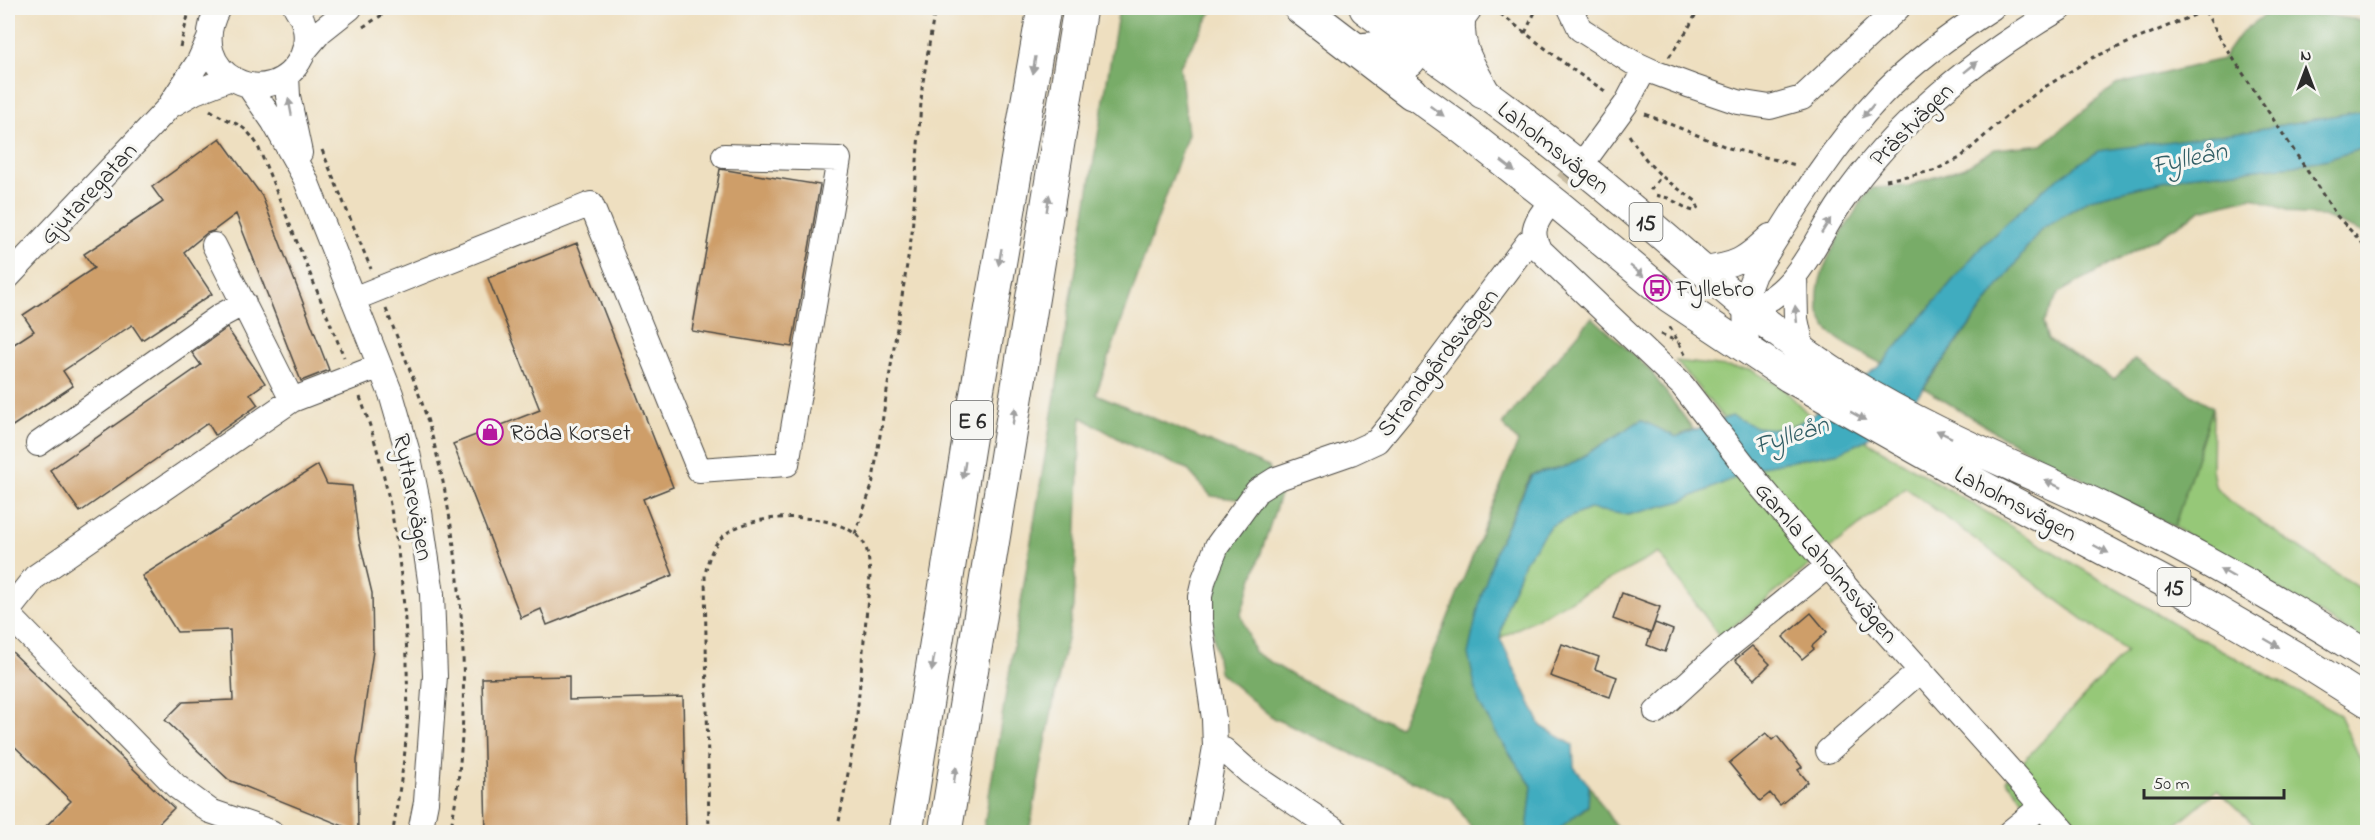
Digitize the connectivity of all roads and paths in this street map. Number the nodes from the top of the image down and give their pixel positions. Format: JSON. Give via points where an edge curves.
{"nodes":[{"id":1,"x":218,"y":8,"type":"edge"},
{"id":2,"x":296,"y":8,"type":"edge"},
{"id":3,"x":350,"y":8,"type":"edge"},
{"id":4,"x":393,"y":8,"type":"edge"},
{"id":5,"x":935,"y":8,"type":"edge"},
{"id":6,"x":1044,"y":8,"type":"edge"},
{"id":7,"x":1080,"y":8,"type":"edge"},
{"id":8,"x":1095,"y":8,"type":"edge"},
{"id":9,"x":1301,"y":8,"type":"edge"},
{"id":10,"x":1366,"y":8,"type":"edge"},
{"id":11,"x":1423,"y":8,"type":"edge"},
{"id":12,"x":1493,"y":8,"type":"edge"},
{"id":13,"x":1537,"y":8,"type":"edge"},
{"id":14,"x":1570,"y":8,"type":"edge"},
{"id":15,"x":1699,"y":8,"type":"edge"},
{"id":16,"x":1898,"y":8,"type":"edge"},
{"id":17,"x":1992,"y":8,"type":"edge"},
{"id":18,"x":2061,"y":8,"type":"edge"},
{"id":19,"x":2211,"y":8,"type":"edge"},
{"id":20,"x":2205,"y":11,"type":"junction"},
{"id":21,"x":1462,"y":12,"type":"edge"},
{"id":22,"x":354,"y":33,"type":"dead end"},
{"id":23,"x":1525,"y":33,"type":"junction"},
{"id":24,"x":209,"y":39,"type":"junction"},
{"id":25,"x":1412,"y":42,"type":"junction"},
{"id":26,"x":1356,"y":50,"type":"junction"},
{"id":27,"x":304,"y":51,"type":"junction"},
{"id":28,"x":1071,"y":62,"type":"junction"},
{"id":29,"x":1651,"y":71,"type":"junction"},
{"id":30,"x":286,"y":76,"type":"junction"},
{"id":31,"x":240,"y":81,"type":"junction"},
{"id":32,"x":1482,"y":92,"type":"junction"},
{"id":33,"x":1412,"y":93,"type":"junction"},
{"id":34,"x":168,"y":108,"type":"junction"},
{"id":35,"x":1620,"y":113,"type":"junction"},
{"id":36,"x":724,"y":156,"type":"dead end"},
{"id":37,"x":1588,"y":156,"type":"tunnel mouth"},
{"id":38,"x":1796,"y":165,"type":"dead end"},
{"id":39,"x":1661,"y":177,"type":"junction"},
{"id":40,"x":305,"y":178,"type":"junction"},
{"id":41,"x":1882,"y":180,"type":"dead end"},
{"id":42,"x":1650,"y":190,"type":"dead end"},
{"id":43,"x":1655,"y":195,"type":"dead end"},
{"id":44,"x":1544,"y":211,"type":"tunnel mouth"},
{"id":45,"x":1789,"y":218,"type":"junction"},
{"id":46,"x":1534,"y":240,"type":"junction"},
{"id":47,"x":214,"y":245,"type":"dead end"},
{"id":48,"x":2367,"y":249,"type":"edge"},
{"id":49,"x":1701,"y":269,"type":"junction"},
{"id":50,"x":1795,"y":276,"type":"junction"},
{"id":51,"x":8,"y":277,"type":"edge"},
{"id":52,"x":353,"y":299,"type":"junction"},
{"id":53,"x":244,"y":303,"type":"junction"},
{"id":54,"x":1745,"y":308,"type":"junction"},
{"id":55,"x":1666,"y":309,"type":"junction"},
{"id":56,"x":1748,"y":351,"type":"junction"},
{"id":57,"x":1803,"y":352,"type":"junction"},
{"id":58,"x":380,"y":366,"type":"junction"},
{"id":59,"x":1682,"y":385,"type":"junction"},
{"id":60,"x":291,"y":400,"type":"junction"},
{"id":61,"x":38,"y":444,"type":"dead end"},
{"id":62,"x":855,"y":534,"type":"junction"},
{"id":63,"x":1828,"y":566,"type":"junction"},
{"id":64,"x":8,"y":613,"type":"edge"},
{"id":65,"x":2367,"y":656,"type":"edge"},
{"id":66,"x":1921,"y":670,"type":"junction"},
{"id":67,"x":2367,"y":702,"type":"edge"},
{"id":68,"x":1656,"y":711,"type":"dead end"},
{"id":69,"x":1215,"y":747,"type":"junction"},
{"id":70,"x":1828,"y":751,"type":"dead end"},
{"id":71,"x":2042,"y":806,"type":"junction"},
{"id":72,"x":903,"y":824,"type":"edge"},
{"id":73,"x":949,"y":825,"type":"edge"},
{"id":74,"x":271,"y":832,"type":"edge"},
{"id":75,"x":420,"y":832,"type":"edge"},
{"id":76,"x":709,"y":832,"type":"edge"},
{"id":77,"x":837,"y":832,"type":"edge"},
{"id":78,"x":1200,"y":832,"type":"edge"},
{"id":79,"x":1338,"y":832,"type":"edge"},
{"id":80,"x":2010,"y":832,"type":"edge"},
{"id":81,"x":2065,"y":832,"type":"edge"}],
"edges":[{"from":1,"to":24,"type":"street"},
{"from":2,"to":27,"type":"street","via":[[304,22]]},
{"from":3,"to":27,"type":"street","via":[[321,31]]},
{"from":4,"to":22,"type":"path"},
{"from":5,"to":62,"type":"path","via":[[922,88],[912,233],[872,486]]},
{"from":6,"to":72,"type":"highway","number":"E 6","one_way":true},
{"from":7,"to":28,"type":"highway","number":"E 6"},
{"from":8,"to":28,"type":"highway","via":[[1091,30]]},
{"from":9,"to":26,"type":"highway","name":"Laholmsvägen"},
{"from":10,"to":25,"type":"highway","name":"Laholmsvägen"},
{"from":11,"to":25,"type":"highway"},
{"from":12,"to":23,"type":"path"},
{"from":13,"to":23,"type":"path"},
{"from":14,"to":29,"type":"street","via":[[1586,35]]},
{"from":15,"to":29,"type":"path","via":[[1688,29]]},
{"from":16,"to":29,"type":"street","via":[[1802,98],[1794,101],[1770,107],[1738,102]]},
{"from":17,"to":45,"type":"street","name":"Prästvägen","one_way":true,"via":[[1931,51],[1881,96]]},
{"from":50,"to":18,"type":"street","name":"Prästvägen","one_way":true,"via":[[1840,203],[1916,114],[1983,57]]},
{"from":19,"to":20,"type":"path"},
{"from":20,"to":41,"type":"path","via":[[2082,64],[2012,111],[1960,158],[1933,171]]},
{"from":20,"to":48,"type":"path","via":[[2337,216]]},
{"from":21,"to":25,"type":"highway","via":[[1429,38]]},
{"from":21,"to":32,"type":"highway","via":[[1458,34],[1462,55]]},
{"from":23,"to":35,"type":"path","via":[[1576,72]]},
{"from":24,"to":31,"type":"street","name":"Ryttarevägen","via":[[220,68]]},
{"from":24,"to":34,"type":"street","name":"Gjutaregatan"},
{"from":25,"to":26,"type":"highway","via":[[1389,49]]},
{"from":25,"to":32,"type":"main road","name":"Laholmsvägen","number":"15"},
{"from":25,"to":33,"type":"highway"},
{"from":26,"to":33,"type":"highway","name":"Laholmsvägen"},
{"from":27,"to":30,"type":"street"},
{"from":73,"to":28,"type":"highway","number":"E 6","one_way":true},
{"from":29,"to":35,"type":"street"},
{"from":30,"to":31,"type":"street","via":[[261,85]]},
{"from":40,"to":30,"type":"street","name":"Ryttarevägen","one_way":true},
{"from":31,"to":34,"type":"street","name":"Gjutaregatan","via":[[195,92]]},
{"from":31,"to":40,"type":"street","name":"Ryttarevägen","via":[[273,121]]},
{"from":32,"to":49,"type":"main road","name":"Laholmsvägen","number":"15","via":[[1570,159]]},
{"from":33,"to":55,"type":"main road","name":"Laholmsvägen","number":"15","one_way":true,"via":[[1553,201]]},
{"from":34,"to":51,"type":"street","name":"Gjutaregatan"},
{"from":35,"to":37,"type":"street"},
{"from":35,"to":38,"type":"path"},
{"from":35,"to":39,"type":"path","via":[[1642,158]]},
{"from":36,"to":52,"type":"street","via":[[839,159],[787,464],[699,470],[591,204]]},
{"from":39,"to":42,"type":"path"},
{"from":39,"to":43,"type":"path","via":[[1696,201],[1698,207],[1690,210]]},
{"from":40,"to":52,"type":"street","name":"Ryttarevägen"},
{"from":44,"to":46,"type":"street","via":[[1534,230]]},
{"from":45,"to":49,"type":"street","name":"Prästvägen","via":[[1756,249],[1730,266]]},
{"from":45,"to":54,"type":"street","name":"Prästvägen","via":[[1754,274]]},
{"from":46,"to":59,"type":"street","name":"Gamla Laholmsvägen","via":[[1549,260]]},
{"from":46,"to":69,"type":"street","name":"Strandgårdsvägen","via":[[1528,242],[1377,441],[1276,479],[1257,491],[1217,546],[1200,596]]},
{"from":47,"to":53,"type":"street"},
{"from":49,"to":54,"type":"main road","name":"Laholmsvägen","number":"15"},
{"from":50,"to":54,"type":"street","name":"Prästvägen","via":[[1768,301]]},
{"from":57,"to":50,"type":"street","one_way":true,"via":[[1796,319]]},
{"from":52,"to":58,"type":"street","name":"Ryttarevägen"},
{"from":53,"to":60,"type":"street"},
{"from":53,"to":61,"type":"street"},
{"from":54,"to":55,"type":"main road","name":"Laholmsvägen","number":"15"},
{"from":54,"to":56,"type":"street","name":"Prästvägen"},
{"from":54,"to":57,"type":"main road","name":"Laholmsvägen","number":"15"},
{"from":55,"to":56,"type":"main road","name":"Laholmsvägen","number":"15"},
{"from":55,"to":59,"type":"path","via":[[1670,328],[1693,369]]},
{"from":56,"to":67,"type":"main road","name":"Laholmsvägen","number":"15","one_way":true,"via":[[1975,482],[2191,596]]},
{"from":65,"to":57,"type":"main road","name":"Laholmsvägen","number":"15","one_way":true,"via":[[2210,564],[2104,508],[1923,424]]},
{"from":58,"to":60,"type":"street"},
{"from":58,"to":75,"type":"street","name":"Ryttarevägen","via":[[408,453],[432,594],[435,676],[426,802]]},
{"from":59,"to":63,"type":"street","name":"Gamla Laholmsvägen"},
{"from":60,"to":64,"type":"street","via":[[35,577]]},
{"from":62,"to":76,"type":"path","via":[[824,521],[767,519],[739,525],[722,537],[710,553],[705,575]]},
{"from":62,"to":77,"type":"path","via":[[868,554],[870,576],[855,736]]},
{"from":63,"to":66,"type":"street","name":"Gamla Laholmsvägen"},
{"from":63,"to":68,"type":"street"},
{"from":64,"to":74,"type":"street","via":[[176,786],[210,811]]},
{"from":66,"to":70,"type":"street"},
{"from":66,"to":71,"type":"street","name":"Gamla Laholmsvägen"},
{"from":69,"to":78,"type":"street","name":"Strandgårdsvägen"},
{"from":69,"to":79,"type":"street"},
{"from":71,"to":80,"type":"street"},
{"from":71,"to":81,"type":"street","name":"Gamla Laholmsvägen"}]}
